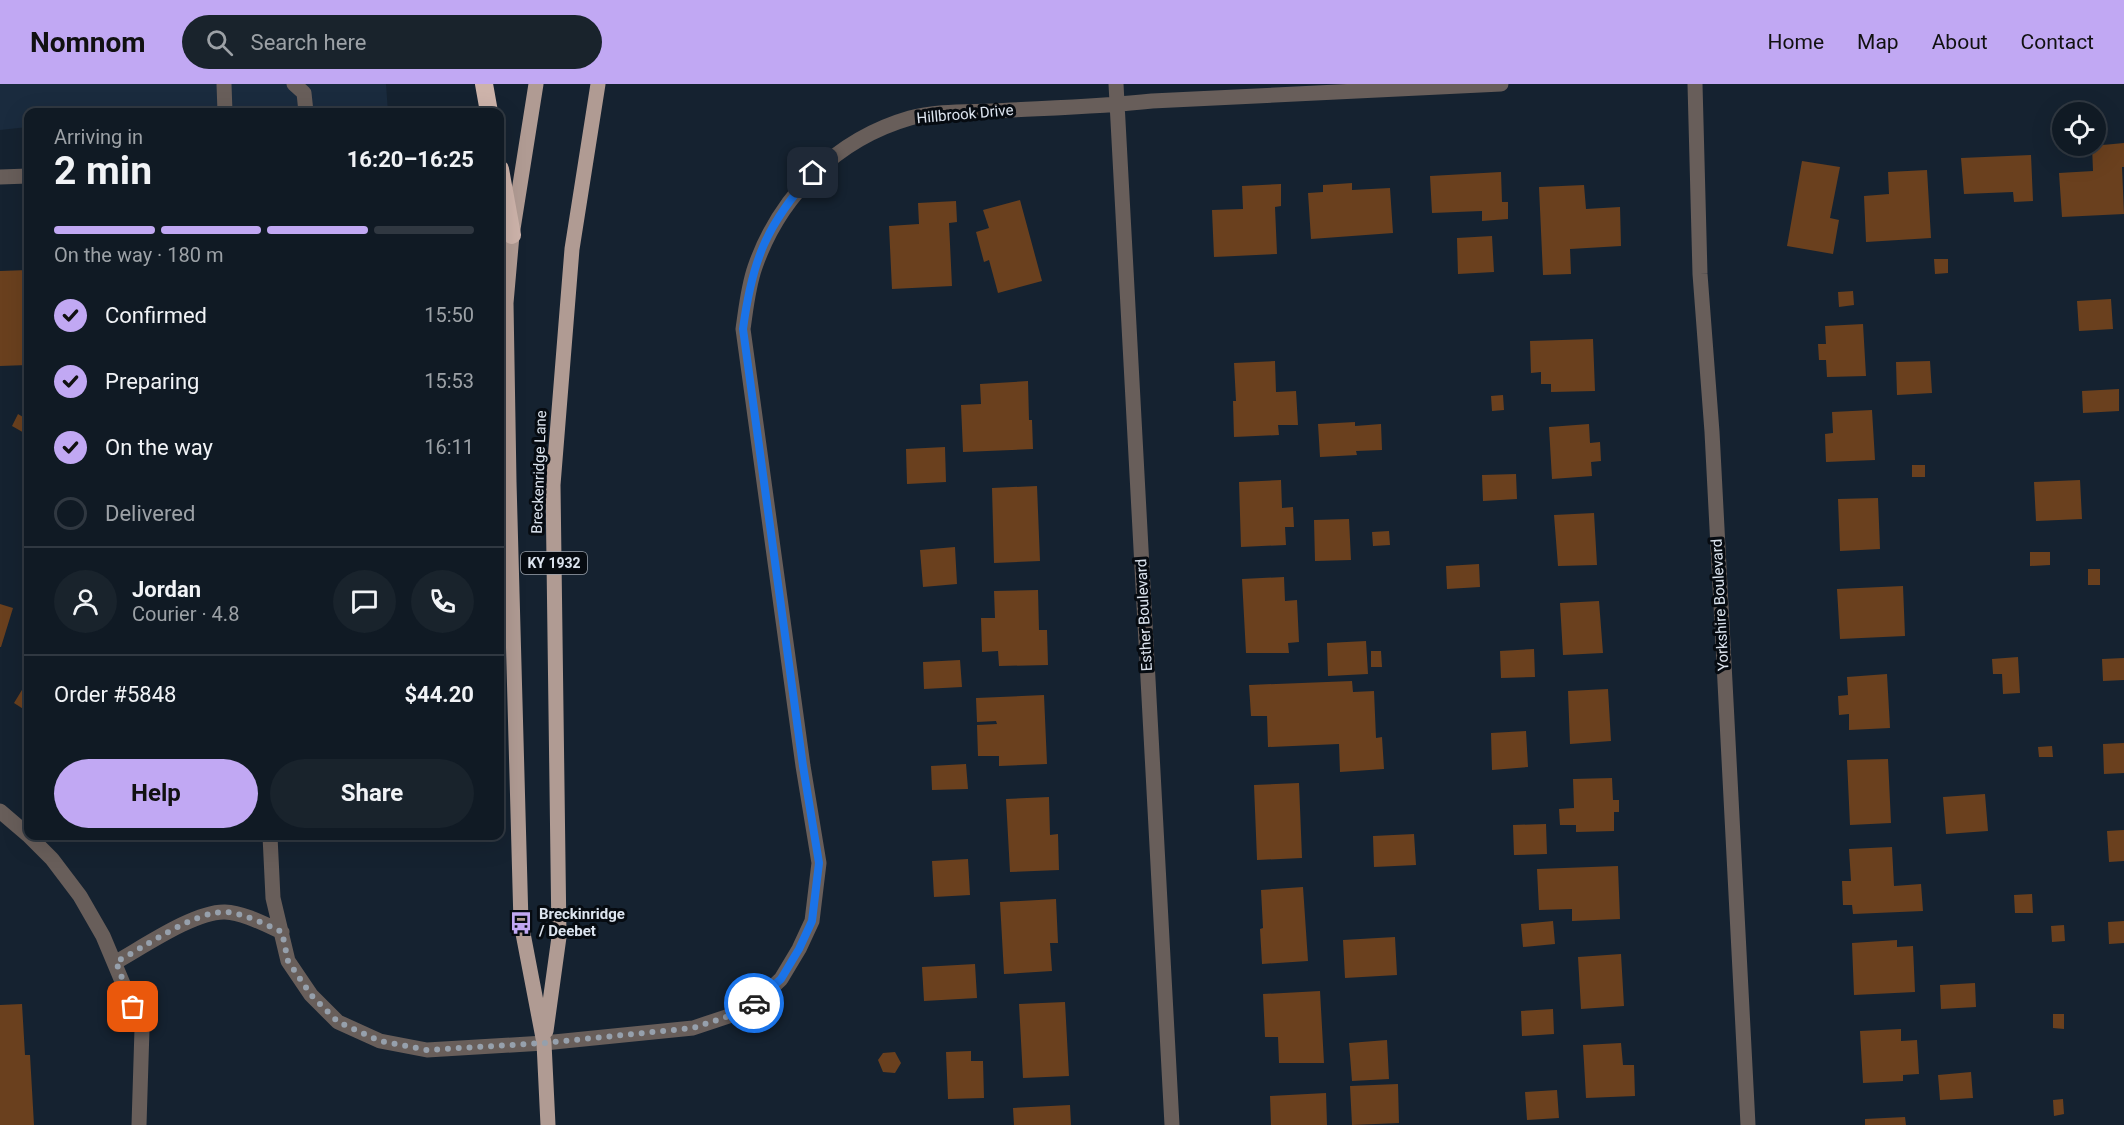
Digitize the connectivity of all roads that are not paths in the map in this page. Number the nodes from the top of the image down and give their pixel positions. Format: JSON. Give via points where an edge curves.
{"nodes":[{"id":1,"x":224,"y":84,"type":"edge"},
{"id":2,"x":294,"y":84,"type":"edge"},
{"id":3,"x":484,"y":84,"type":"edge"},
{"id":4,"x":536,"y":84,"type":"edge"},
{"id":5,"x":598,"y":84,"type":"edge"},
{"id":6,"x":1116,"y":84,"type":"edge"},
{"id":7,"x":1501,"y":84,"type":"edge"},
{"id":8,"x":1695,"y":84,"type":"edge"},
{"id":9,"x":1118,"y":105,"type":"junction"},
{"id":10,"x":225,"y":108,"type":"edge"},
{"id":11,"x":306,"y":108,"type":"edge"},
{"id":12,"x":488,"y":108,"type":"edge"},
{"id":13,"x":24,"y":176,"type":"edge"},
{"id":14,"x":0,"y":177,"type":"edge"},
{"id":15,"x":504,"y":191,"type":"edge"},
{"id":16,"x":512,"y":235,"type":"junction"},
{"id":17,"x":0,"y":811,"type":"edge"},
{"id":18,"x":24,"y":831,"type":"edge"},
{"id":19,"x":34,"y":840,"type":"edge"},
{"id":20,"x":270,"y":840,"type":"edge"},
{"id":21,"x":282,"y":932,"type":"junction"},
{"id":22,"x":116,"y":962,"type":"junction"},
{"id":23,"x":544,"y":1043,"type":"junction"},
{"id":24,"x":140,"y":1125,"type":"edge"},
{"id":25,"x":548,"y":1125,"type":"edge"},
{"id":26,"x":1172,"y":1125,"type":"edge"},
{"id":27,"x":1748,"y":1125,"type":"edge"}],
"edges":[{"from":1,"to":10,"type":"street"},
{"from":2,"to":11,"type":"street","via":[[304,93]]},
{"from":3,"to":12,"type":"highway"},
{"from":4,"to":16,"type":"main road","name":"Breckenridge Lane","number":"KY 1932"},
{"from":5,"to":23,"type":"main road","name":"Breckenridge Lane","number":"KY 1932","via":[[572,249],[553,485],[560,937]]},
{"from":6,"to":9,"type":"street","name":"Esther Boulevard"},
{"from":7,"to":9,"type":"street","name":"Hillbrook Drive"},
{"from":8,"to":27,"type":"street","name":"Yorkshire Boulevard","via":[[1700,274],[1712,432]]},
{"from":9,"to":23,"type":"street","name":"Hillbrook Drive","via":[[911,118],[856,140],[813,173],[777,216],[754,268],[743,329],[819,863],[812,921],[781,979],[759,1000],[732,1015],[693,1028]]},
{"from":9,"to":26,"type":"street","name":"Esther Boulevard"},
{"from":13,"to":14,"type":"street"},
{"from":15,"to":16,"type":"highway"},
{"from":16,"to":23,"type":"main road","name":"Breckenridge Lane","number":"KY 1932","via":[[506,303],[521,923]]},
{"from":17,"to":18,"type":"street"},
{"from":19,"to":22,"type":"street","via":[[80,896]]},
{"from":20,"to":21,"type":"street","name":"Hillbrook Drive","via":[[273,898]]},
{"from":21,"to":22,"type":"street","via":[[241,915],[207,915]]},
{"from":21,"to":23,"type":"street","name":"Hillbrook Drive","via":[[288,961],[311,995],[338,1022],[380,1041],[427,1050]]},
{"from":22,"to":24,"type":"street","via":[[142,1029]]},
{"from":23,"to":25,"type":"main road","name":"Breckenridge Lane","number":"KY 1932"}]}
